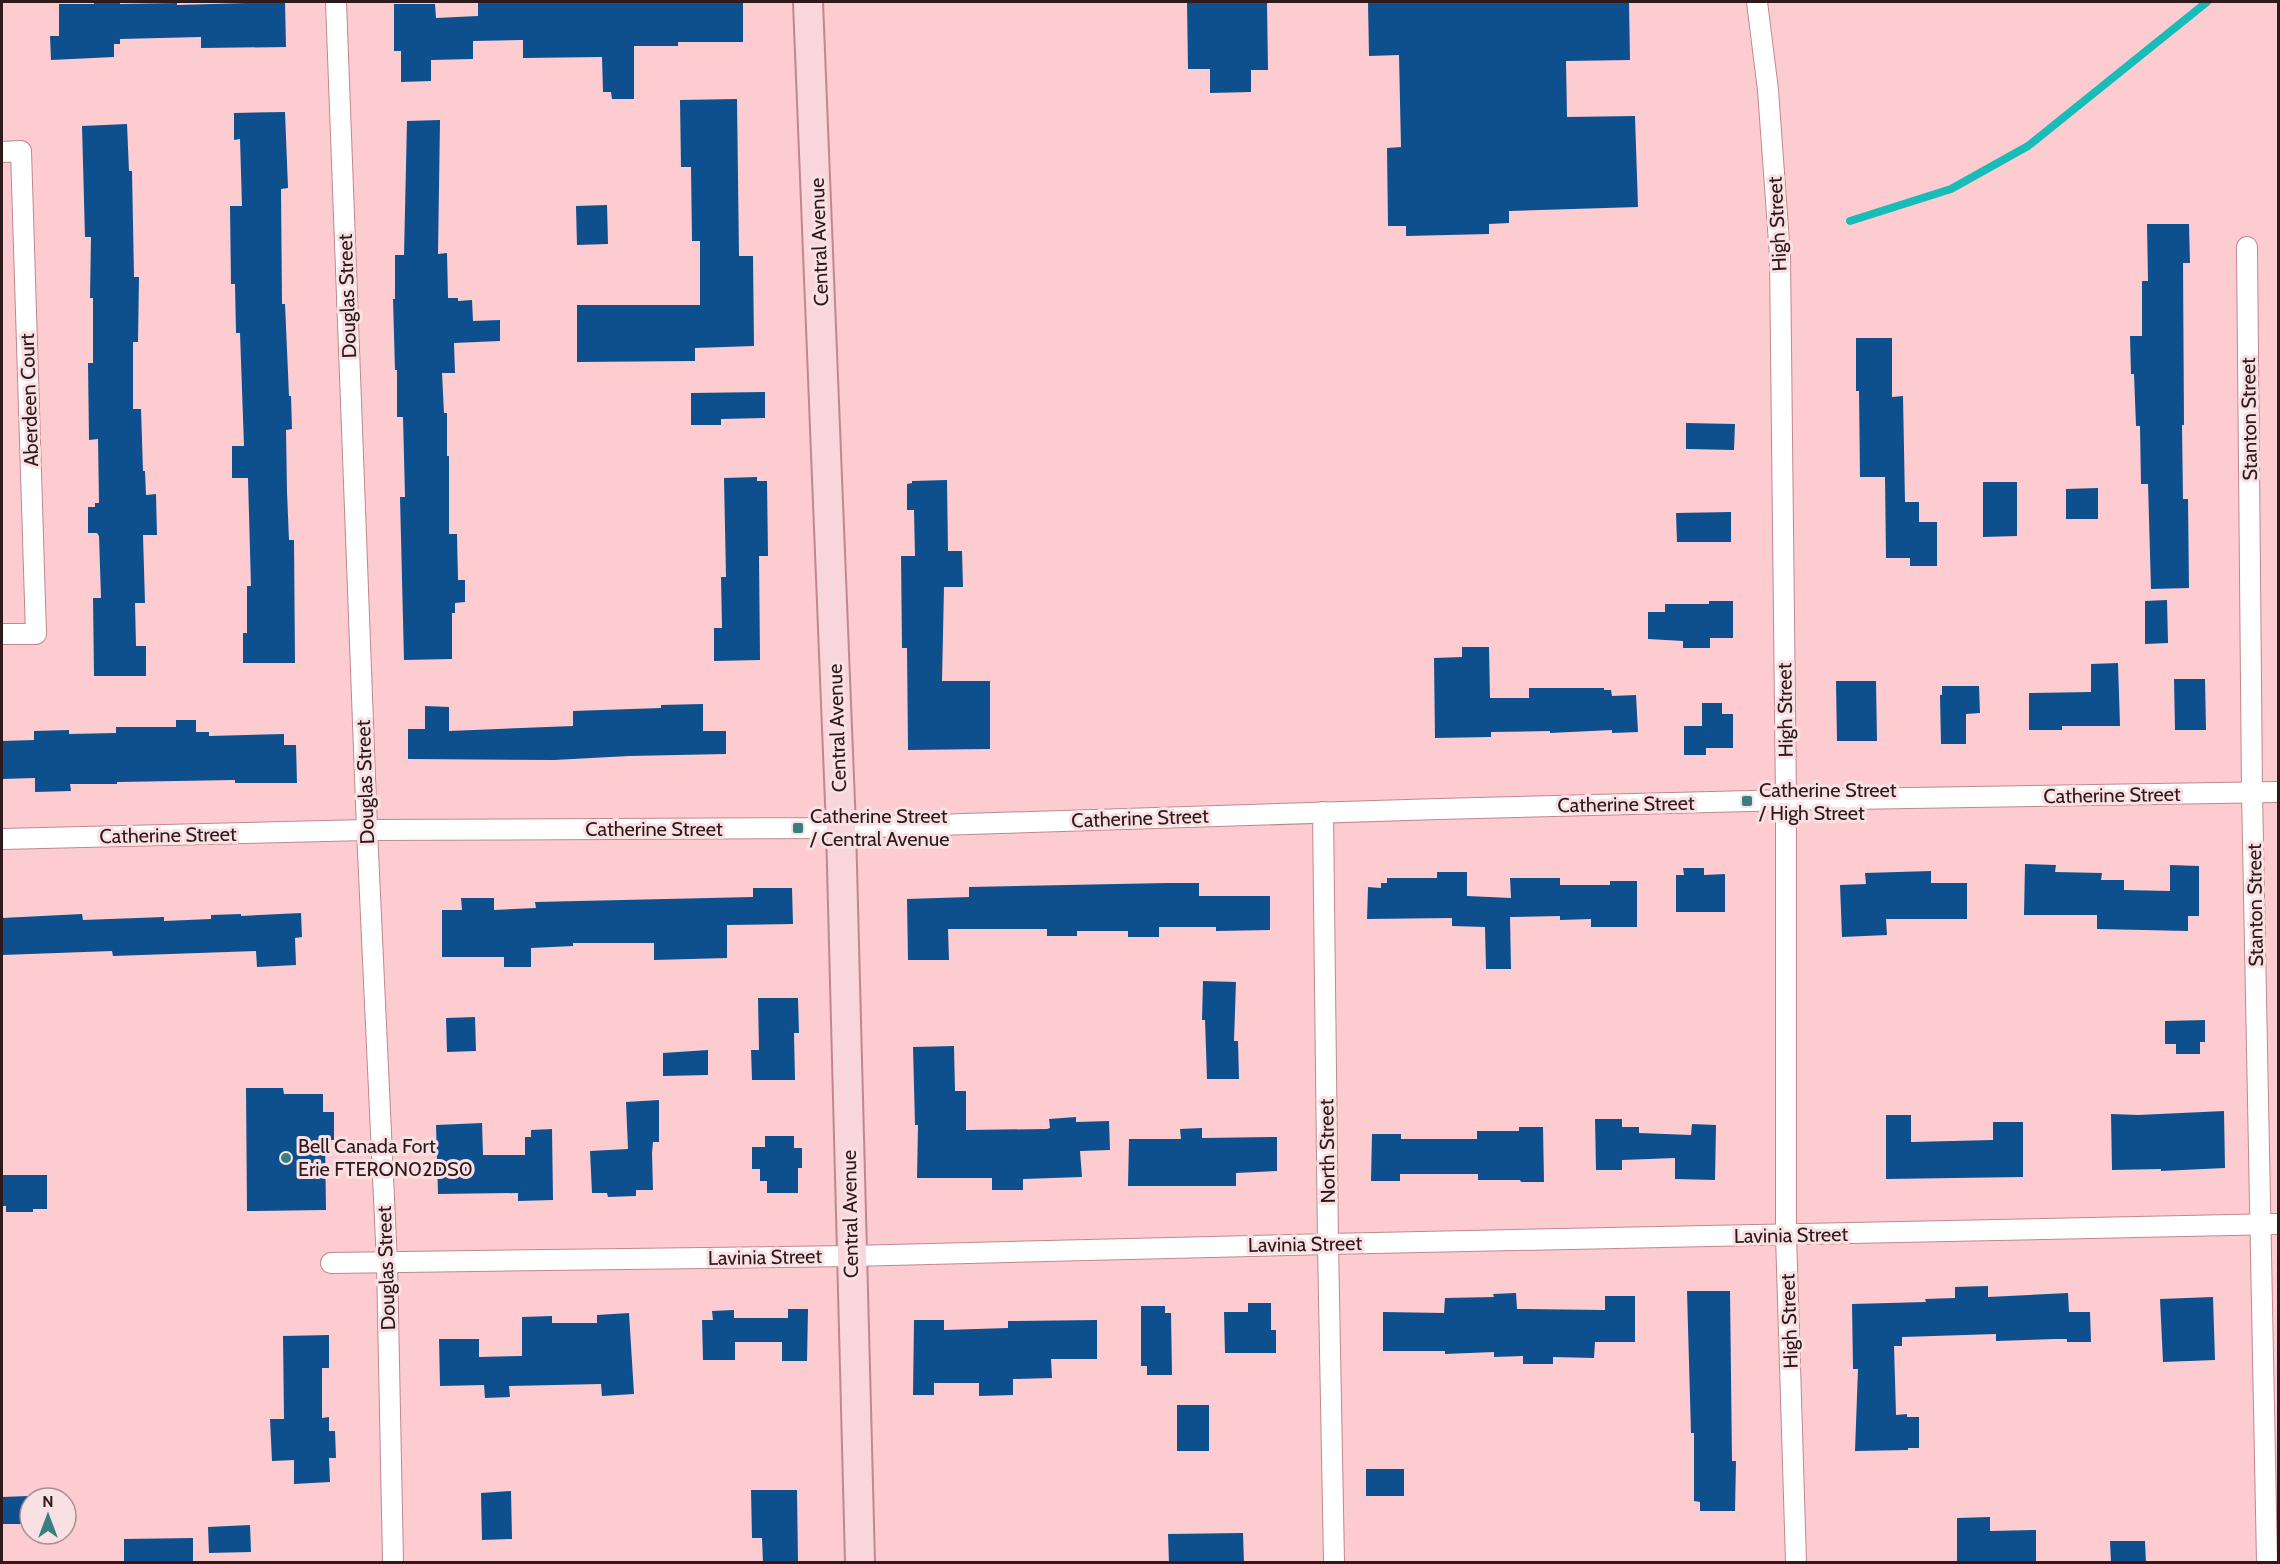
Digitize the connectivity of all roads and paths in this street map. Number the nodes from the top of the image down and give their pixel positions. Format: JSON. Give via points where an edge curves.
{"nodes":[{"id":1,"x":336,"y":2,"type":"edge"},
{"id":2,"x":808,"y":2,"type":"edge"},
{"id":3,"x":1757,"y":2,"type":"edge"},
{"id":4,"x":2,"y":152,"type":"edge"},
{"id":5,"x":2247,"y":247,"type":"dead end"},
{"id":6,"x":2,"y":634,"type":"edge"},
{"id":7,"x":2252,"y":792,"type":"junction"},
{"id":8,"x":2278,"y":792,"type":"edge"},
{"id":9,"x":1786,"y":800,"type":"junction"},
{"id":10,"x":1323,"y":812,"type":"junction"},
{"id":11,"x":841,"y":828,"type":"junction"},
{"id":12,"x":367,"y":830,"type":"junction"},
{"id":13,"x":2,"y":839,"type":"edge"},
{"id":14,"x":2270,"y":1224,"type":"edge"},
{"id":15,"x":1786,"y":1235,"type":"junction"},
{"id":16,"x":1328,"y":1244,"type":"junction"},
{"id":17,"x":851,"y":1256,"type":"junction"},
{"id":18,"x":331,"y":1263,"type":"dead end"},
{"id":19,"x":387,"y":1263,"type":"junction"},
{"id":20,"x":393,"y":1563,"type":"edge"},
{"id":21,"x":860,"y":1563,"type":"edge"},
{"id":22,"x":1334,"y":1563,"type":"edge"},
{"id":23,"x":1796,"y":1563,"type":"edge"},
{"id":24,"x":2267,"y":1563,"type":"edge"}],
"edges":[{"from":1,"to":12,"type":"street","name":"Douglas Street"},
{"from":2,"to":11,"type":"main road","name":"Central Avenue"},
{"from":3,"to":9,"type":"street","name":"High Street","via":[[1768,90],[1780,256]]},
{"from":4,"to":6,"type":"street","name":"Aberdeen Court","via":[[21,151],[36,634]]},
{"from":5,"to":7,"type":"street","name":"Stanton Street"},
{"from":7,"to":8,"type":"street","name":"Catherine Street"},
{"from":7,"to":9,"type":"street","name":"Catherine Street"},
{"from":7,"to":14,"type":"street","name":"Stanton Street"},
{"from":9,"to":10,"type":"street","name":"Catherine Street"},
{"from":9,"to":15,"type":"street","name":"High Street"},
{"from":10,"to":11,"type":"street","name":"Catherine Street"},
{"from":10,"to":16,"type":"street","name":"North Street"},
{"from":11,"to":12,"type":"street","name":"Catherine Street"},
{"from":11,"to":17,"type":"main road","name":"Central Avenue"},
{"from":12,"to":13,"type":"street","name":"Catherine Street"},
{"from":12,"to":19,"type":"street","name":"Douglas Street"},
{"from":14,"to":15,"type":"street","name":"Lavinia Street"},
{"from":14,"to":24,"type":"street","name":"Stanton Street"},
{"from":15,"to":16,"type":"street","name":"Lavinia Street"},
{"from":15,"to":23,"type":"street","name":"High Street"},
{"from":16,"to":17,"type":"street","name":"Lavinia Street"},
{"from":16,"to":22,"type":"street","name":"North Street"},
{"from":17,"to":19,"type":"street","name":"Lavinia Street"},
{"from":17,"to":21,"type":"main road","name":"Central Avenue"},
{"from":18,"to":19,"type":"street","name":"Lavinia Street"},
{"from":19,"to":20,"type":"street","name":"Douglas Street"}]}
